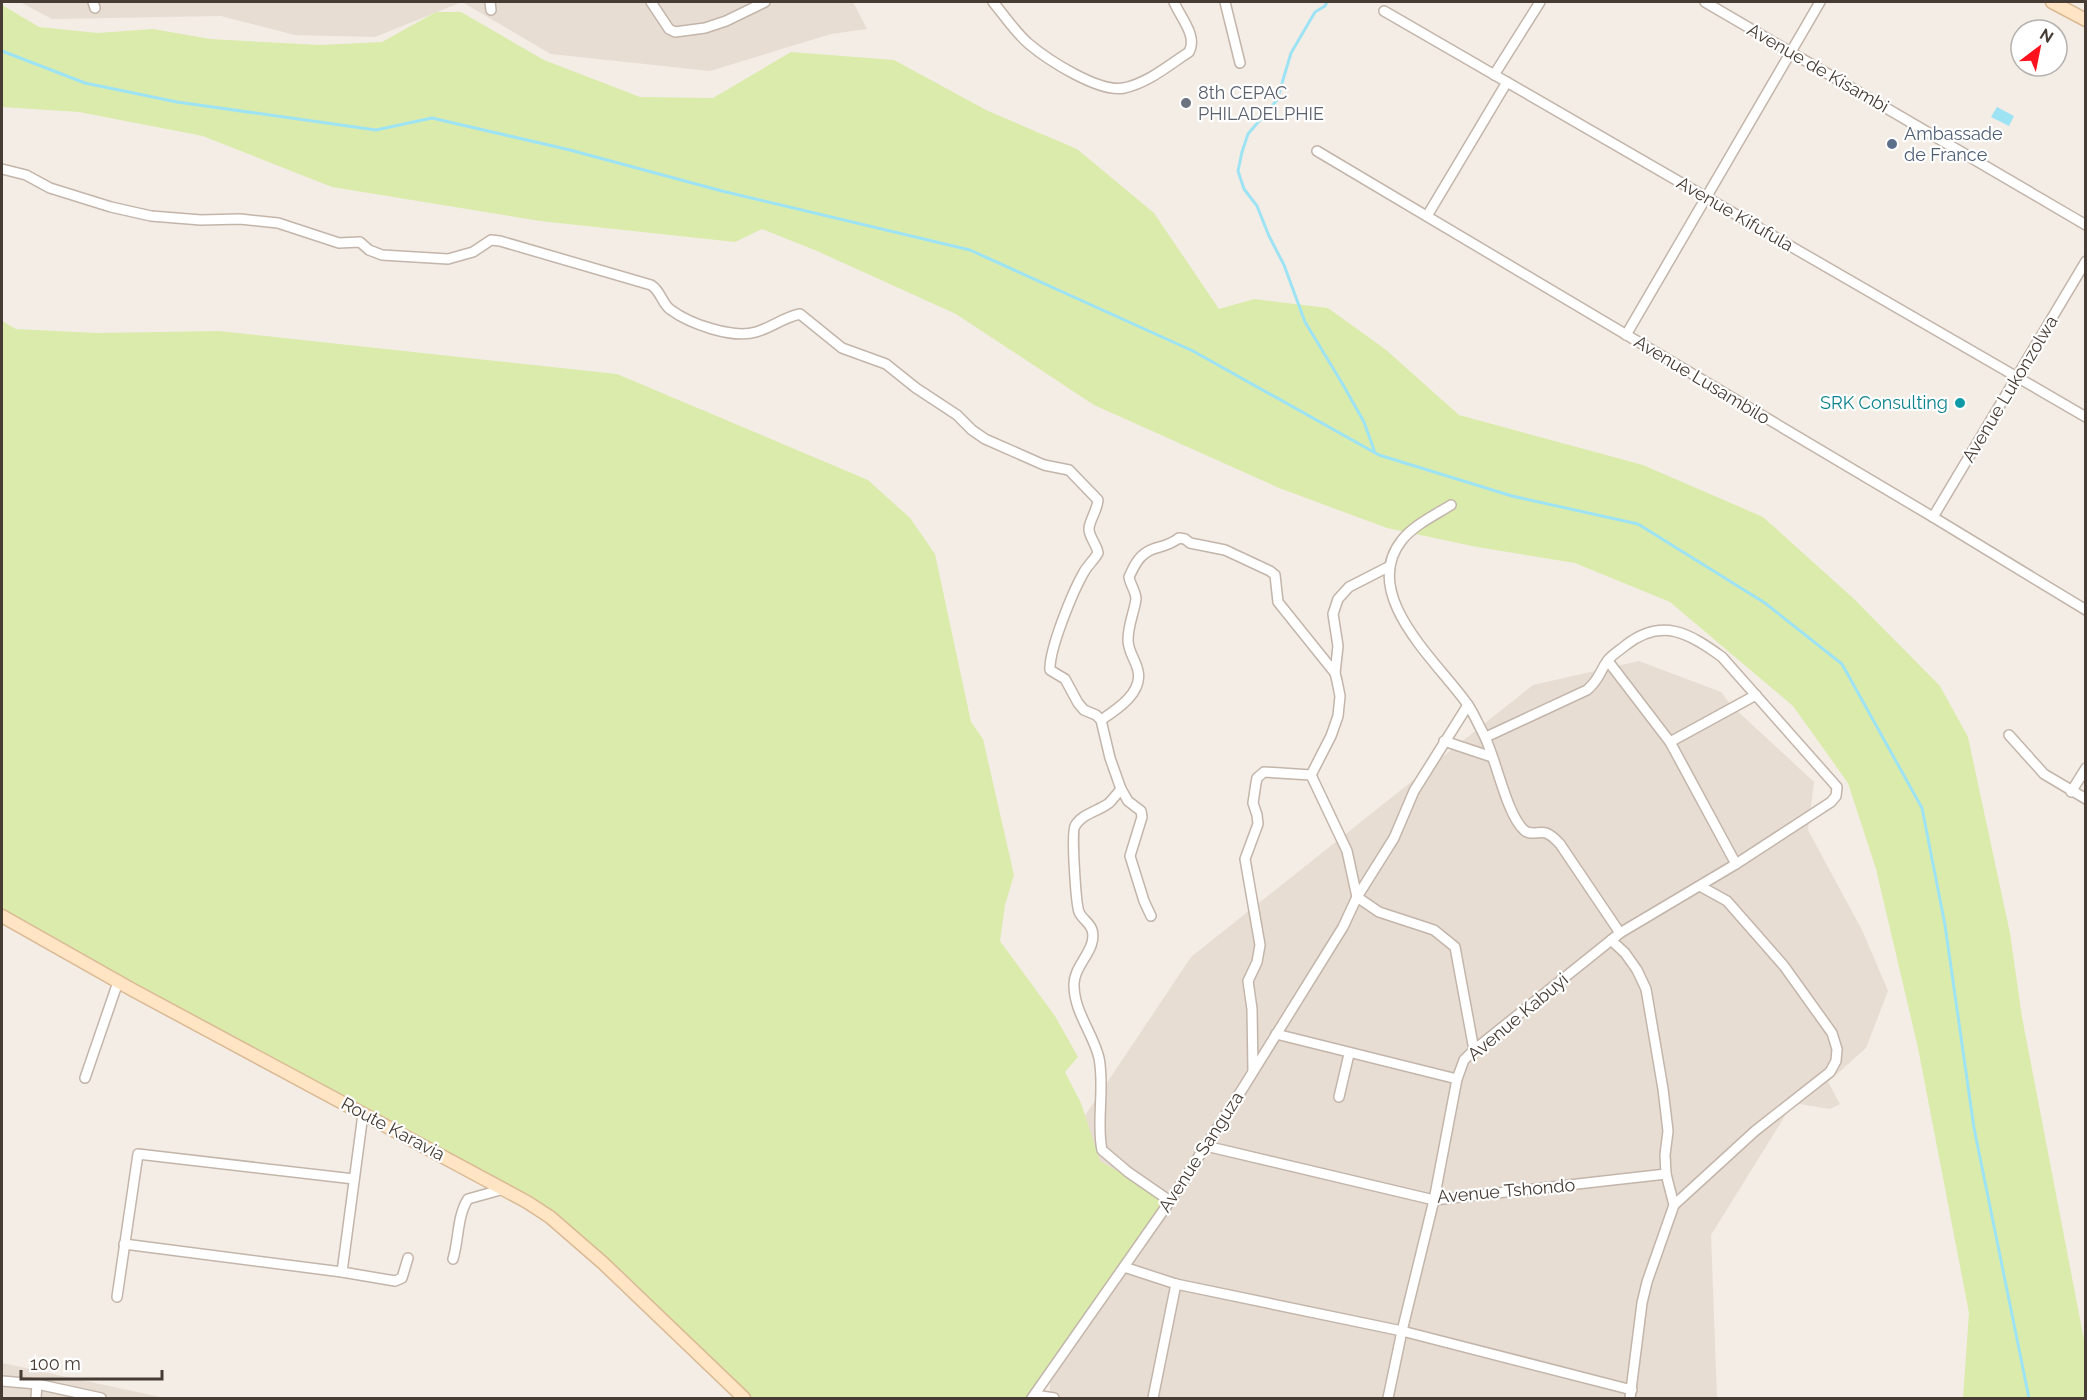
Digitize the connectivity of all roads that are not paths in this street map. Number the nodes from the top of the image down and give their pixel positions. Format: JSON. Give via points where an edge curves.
{"nodes":[{"id":1,"x":651,"y":2,"type":"edge"},
{"id":2,"x":765,"y":2,"type":"edge"},
{"id":3,"x":993,"y":2,"type":"edge"},
{"id":4,"x":1174,"y":2,"type":"edge"},
{"id":5,"x":1225,"y":2,"type":"edge"},
{"id":6,"x":1540,"y":2,"type":"edge"},
{"id":7,"x":1705,"y":2,"type":"edge"},
{"id":8,"x":1820,"y":2,"type":"edge"},
{"id":9,"x":2052,"y":2,"type":"edge"},
{"id":10,"x":1384,"y":11,"type":"dead end"},
{"id":11,"x":2085,"y":20,"type":"edge"},
{"id":12,"x":1791,"y":52,"type":"junction"},
{"id":13,"x":1240,"y":63,"type":"dead end"},
{"id":14,"x":1494,"y":75,"type":"junction"},
{"id":15,"x":1508,"y":82,"type":"junction"},
{"id":16,"x":1317,"y":151,"type":"dead end"},
{"id":17,"x":2,"y":169,"type":"edge"},
{"id":18,"x":1706,"y":197,"type":"junction"},
{"id":19,"x":1426,"y":216,"type":"junction"},
{"id":20,"x":2085,"y":225,"type":"edge"},
{"id":21,"x":2085,"y":261,"type":"edge"},
{"id":22,"x":1626,"y":335,"type":"junction"},
{"id":23,"x":2018,"y":378,"type":"junction"},
{"id":24,"x":2085,"y":417,"type":"edge"},
{"id":25,"x":1451,"y":505,"type":"dead end"},
{"id":26,"x":1933,"y":517,"type":"junction"},
{"id":27,"x":1390,"y":566,"type":"junction"},
{"id":28,"x":2085,"y":610,"type":"edge"},
{"id":29,"x":1608,"y":661,"type":"junction"},
{"id":30,"x":1335,"y":674,"type":"junction"},
{"id":31,"x":1756,"y":695,"type":"junction"},
{"id":32,"x":1468,"y":705,"type":"junction"},
{"id":33,"x":1101,"y":720,"type":"junction"},
{"id":34,"x":2009,"y":735,"type":"dead end"},
{"id":35,"x":1485,"y":738,"type":"junction"},
{"id":36,"x":1444,"y":741,"type":"junction"},
{"id":37,"x":1670,"y":742,"type":"junction"},
{"id":38,"x":1492,"y":757,"type":"junction"},
{"id":39,"x":2085,"y":768,"type":"edge"},
{"id":40,"x":1311,"y":775,"type":"junction"},
{"id":41,"x":1121,"y":789,"type":"junction"},
{"id":42,"x":2071,"y":792,"type":"junction"},
{"id":43,"x":2085,"y":799,"type":"edge"},
{"id":44,"x":1736,"y":864,"type":"junction"},
{"id":45,"x":1700,"y":886,"type":"junction"},
{"id":46,"x":1357,"y":897,"type":"junction"},
{"id":47,"x":2,"y":916,"type":"edge"},
{"id":48,"x":1151,"y":916,"type":"dead end"},
{"id":49,"x":1620,"y":933,"type":"junction"},
{"id":50,"x":1611,"y":940,"type":"junction"},
{"id":51,"x":118,"y":982,"type":"junction"},
{"id":52,"x":1276,"y":1034,"type":"junction"},
{"id":53,"x":1474,"y":1050,"type":"junction"},
{"id":54,"x":1349,"y":1054,"type":"junction"},
{"id":55,"x":1253,"y":1072,"type":"junction"},
{"id":56,"x":85,"y":1078,"type":"dead end"},
{"id":57,"x":1457,"y":1079,"type":"junction"},
{"id":58,"x":1339,"y":1097,"type":"dead end"},
{"id":59,"x":363,"y":1114,"type":"junction"},
{"id":60,"x":1206,"y":1146,"type":"junction"},
{"id":61,"x":1666,"y":1174,"type":"junction"},
{"id":62,"x":354,"y":1179,"type":"junction"},
{"id":63,"x":504,"y":1189,"type":"junction"},
{"id":64,"x":1434,"y":1200,"type":"junction"},
{"id":65,"x":1170,"y":1201,"type":"junction"},
{"id":66,"x":1674,"y":1205,"type":"junction"},
{"id":67,"x":124,"y":1244,"type":"junction"},
{"id":68,"x":408,"y":1258,"type":"dead end"},
{"id":69,"x":453,"y":1258,"type":"dead end"},
{"id":70,"x":1124,"y":1267,"type":"junction"},
{"id":71,"x":342,"y":1272,"type":"junction"},
{"id":72,"x":1176,"y":1284,"type":"junction"},
{"id":73,"x":117,"y":1297,"type":"dead end"},
{"id":74,"x":1402,"y":1331,"type":"junction"},
{"id":75,"x":2,"y":1381,"type":"edge"},
{"id":76,"x":37,"y":1384,"type":"junction"},
{"id":77,"x":1631,"y":1394,"type":"edge"},
{"id":78,"x":1034,"y":1396,"type":"edge"},
{"id":79,"x":36,"y":1398,"type":"edge"},
{"id":80,"x":101,"y":1398,"type":"edge"},
{"id":81,"x":744,"y":1398,"type":"edge"},
{"id":82,"x":1054,"y":1398,"type":"edge"},
{"id":83,"x":1153,"y":1398,"type":"edge"},
{"id":84,"x":1388,"y":1398,"type":"edge"}],
"edges":[{"from":1,"to":2,"type":"street","via":[[675,32],[705,28]]},
{"from":3,"to":4,"type":"street","via":[[1028,43],[1056,62],[1093,82],[1123,88],[1144,81],[1189,52],[1192,39]]},
{"from":5,"to":13,"type":"street"},
{"from":6,"to":14,"type":"street"},
{"from":7,"to":12,"type":"street","name":"Avenue de Kisambi"},
{"from":8,"to":12,"type":"street"},
{"from":9,"to":11,"type":"street"},
{"from":10,"to":14,"type":"street","name":"Avenue Kifufula"},
{"from":12,"to":18,"type":"street"},
{"from":12,"to":20,"type":"street","name":"Avenue de Kisambi"},
{"from":14,"to":15,"type":"street","name":"Avenue Kifufula"},
{"from":15,"to":18,"type":"street","name":"Avenue Kifufula"},
{"from":15,"to":19,"type":"street"},
{"from":16,"to":19,"type":"street","name":"Avenue Lusambilo"},
{"from":17,"to":33,"type":"street","via":[[111,207],[151,216],[278,223],[339,243],[360,242],[382,255],[448,259],[473,252],[491,240],[500,240],[651,285],[670,310],[696,323],[736,334],[756,332],[794,315],[804,316],[842,348],[886,364],[985,439],[1044,465],[1070,470],[1096,497],[1098,505],[1089,532],[1098,553],[1071,599],[1050,670],[1065,679],[1084,710]]},
{"from":18,"to":22,"type":"street"},
{"from":18,"to":23,"type":"street","name":"Avenue Kifufula"},
{"from":19,"to":22,"type":"street","name":"Avenue Lusambilo"},
{"from":21,"to":23,"type":"street","name":"Avenue Lukonzolwa"},
{"from":22,"to":26,"type":"street","name":"Avenue Lusambilo"},
{"from":23,"to":24,"type":"street","name":"Avenue Kifufula"},
{"from":23,"to":26,"type":"street","name":"Avenue Lukonzolwa"},
{"from":25,"to":27,"type":"street","via":[[1403,539]]},
{"from":26,"to":28,"type":"street","name":"Avenue Lusambilo"},
{"from":27,"to":30,"type":"street","via":[[1349,587],[1338,599],[1334,614],[1338,646]]},
{"from":27,"to":32,"type":"street","via":[[1393,600],[1403,621]]},
{"from":29,"to":31,"type":"street","via":[[1637,636],[1656,629],[1676,632],[1722,657]]},
{"from":29,"to":35,"type":"street","via":[[1587,690]]},
{"from":29,"to":37,"type":"street"},
{"from":30,"to":33,"type":"street","via":[[1278,602],[1275,575],[1225,550],[1179,538],[1170,545],[1147,551],[1129,577],[1136,599],[1128,643],[1138,678],[1130,698]]},
{"from":30,"to":40,"type":"street","via":[[1340,696],[1338,716]]},
{"from":31,"to":37,"type":"street"},
{"from":31,"to":44,"type":"street","name":"Avenue Kabuyi","via":[[1837,787],[1836,796]]},
{"from":32,"to":35,"type":"street"},
{"from":32,"to":36,"type":"street","name":"Avenue Sanguza"},
{"from":33,"to":41,"type":"street"},
{"from":34,"to":42,"type":"street","via":[[2044,774]]},
{"from":35,"to":38,"type":"street"},
{"from":36,"to":38,"type":"street"},
{"from":36,"to":46,"type":"street","name":"Avenue Sanguza","via":[[1414,792],[1394,838]]},
{"from":37,"to":44,"type":"street"},
{"from":38,"to":49,"type":"street","via":[[1523,830],[1545,832],[1560,844]]},
{"from":39,"to":42,"type":"street"},
{"from":40,"to":46,"type":"street","via":[[1347,851]]},
{"from":40,"to":55,"type":"street","via":[[1264,772],[1256,783],[1253,802],[1258,824],[1245,859],[1260,945],[1248,981]]},
{"from":41,"to":48,"type":"street","via":[[1142,814],[1130,856]]},
{"from":41,"to":65,"type":"street","via":[[1108,804],[1080,820],[1074,828],[1079,912],[1093,934],[1075,976],[1074,992],[1099,1058],[1102,1149]]},
{"from":42,"to":43,"type":"street"},
{"from":44,"to":45,"type":"street","name":"Avenue Kabuyi"},
{"from":45,"to":49,"type":"street","name":"Avenue Kabuyi"},
{"from":45,"to":66,"type":"street","via":[[1727,901],[1784,966],[1832,1033],[1837,1049],[1830,1072],[1755,1131]]},
{"from":46,"to":52,"type":"street","name":"Avenue Sanguza","via":[[1343,927]]},
{"from":46,"to":53,"type":"street","via":[[1379,912],[1434,930],[1455,947]]},
{"from":47,"to":51,"type":"street","name":"Route Karavia"},
{"from":49,"to":50,"type":"street","name":"Avenue Kabuyi"},
{"from":50,"to":53,"type":"street","name":"Avenue Kabuyi"},
{"from":50,"to":61,"type":"street","via":[[1625,953],[1646,988],[1668,1131]]},
{"from":51,"to":56,"type":"street"},
{"from":51,"to":59,"type":"street","name":"Route Karavia"},
{"from":52,"to":54,"type":"street"},
{"from":52,"to":55,"type":"street","name":"Avenue Sanguza"},
{"from":53,"to":57,"type":"street","name":"Avenue Kabuyi","via":[[1464,1060]]},
{"from":54,"to":57,"type":"street"},
{"from":54,"to":58,"type":"street"},
{"from":55,"to":60,"type":"street","name":"Avenue Sanguza"},
{"from":57,"to":64,"type":"street","name":"Avenue Kabuyi"},
{"from":59,"to":62,"type":"street"},
{"from":59,"to":63,"type":"street","name":"Route Karavia"},
{"from":60,"to":64,"type":"street","name":"Avenue Tshondo"},
{"from":60,"to":65,"type":"street","name":"Avenue Sanguza"},
{"from":61,"to":64,"type":"street","name":"Avenue Tshondo"},
{"from":61,"to":66,"type":"street"},
{"from":62,"to":67,"type":"street","via":[[138,1154]]},
{"from":62,"to":71,"type":"street"},
{"from":63,"to":69,"type":"street","via":[[468,1198]]},
{"from":63,"to":81,"type":"street","name":"Route Karavia","via":[[550,1217]]},
{"from":64,"to":74,"type":"street","name":"Avenue Kabuyi"},
{"from":65,"to":70,"type":"street","name":"Avenue Sanguza"},
{"from":66,"to":77,"type":"street","via":[[1642,1303]]},
{"from":67,"to":71,"type":"street"},
{"from":67,"to":73,"type":"street"},
{"from":68,"to":71,"type":"street","via":[[402,1278],[394,1281]]},
{"from":70,"to":72,"type":"street"},
{"from":70,"to":78,"type":"street","name":"Avenue Sanguza"},
{"from":72,"to":74,"type":"street"},
{"from":72,"to":83,"type":"street"},
{"from":74,"to":77,"type":"street"},
{"from":74,"to":84,"type":"street","name":"Avenue Kabuyi"},
{"from":75,"to":76,"type":"street"},
{"from":76,"to":79,"type":"street"},
{"from":76,"to":80,"type":"street"},
{"from":78,"to":82,"type":"street"}]}
